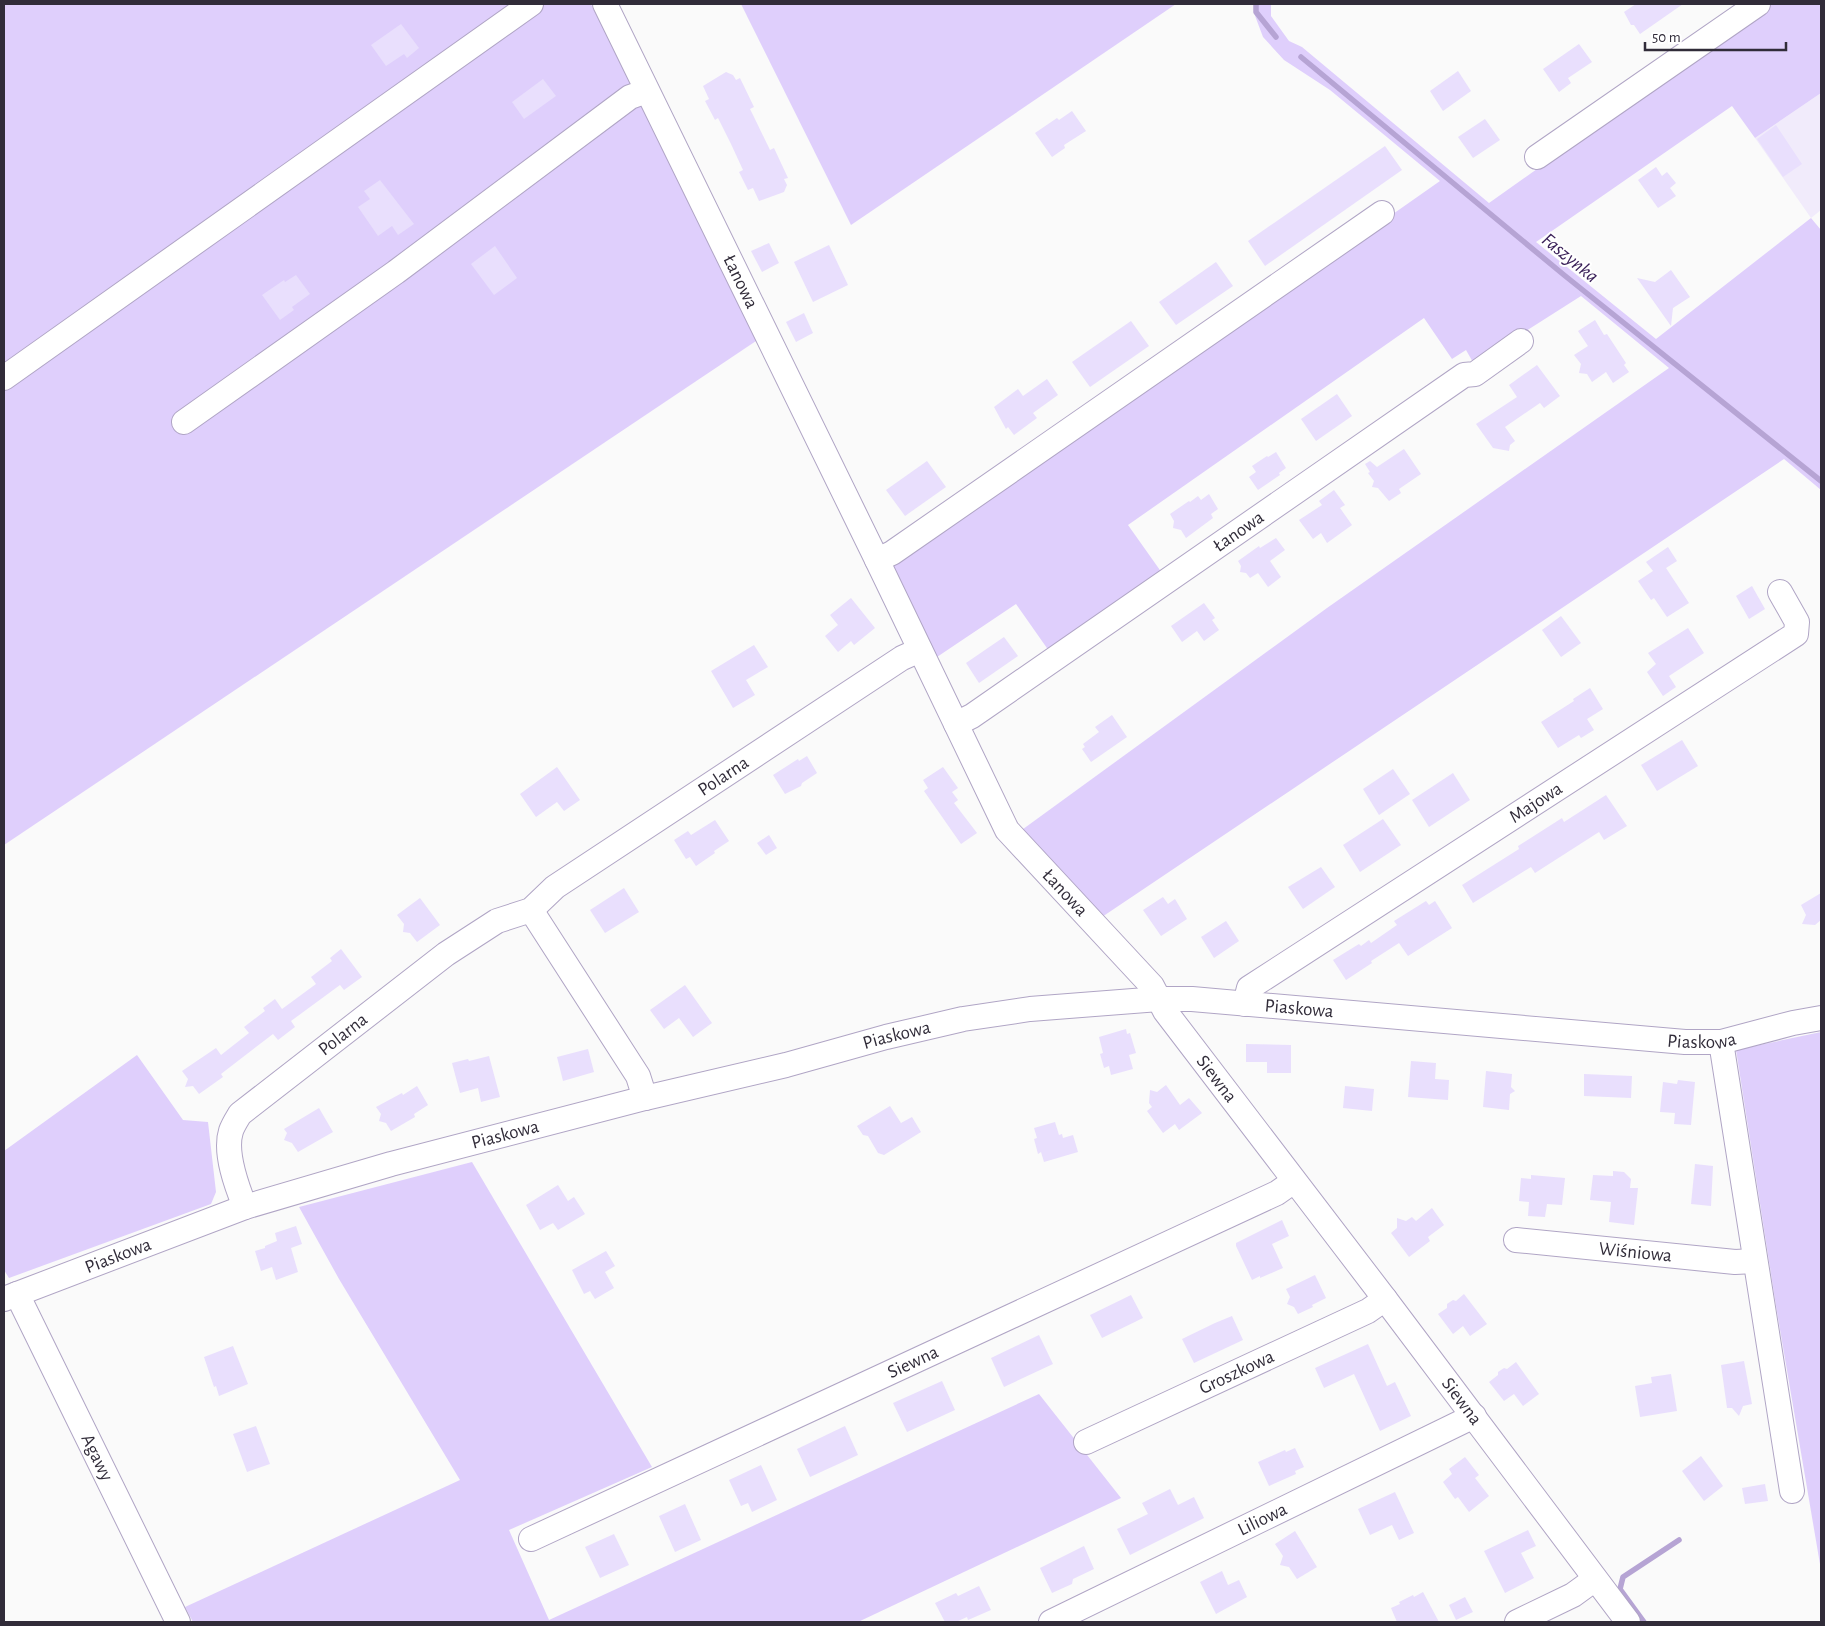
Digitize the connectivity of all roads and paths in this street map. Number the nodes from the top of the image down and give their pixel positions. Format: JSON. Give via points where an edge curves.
{"nodes":[{"id":1,"x":531,"y":4,"type":"edge"},
{"id":2,"x":605,"y":4,"type":"edge"},
{"id":3,"x":1758,"y":4,"type":"edge"},
{"id":4,"x":647,"y":91,"type":"junction"},
{"id":5,"x":1537,"y":157,"type":"dead end"},
{"id":6,"x":1382,"y":213,"type":"dead end"},
{"id":7,"x":1521,"y":340,"type":"dead end"},
{"id":8,"x":4,"y":378,"type":"edge"},
{"id":9,"x":184,"y":422,"type":"dead end"},
{"id":10,"x":877,"y":560,"type":"junction"},
{"id":11,"x":1780,"y":592,"type":"dead end"},
{"id":12,"x":920,"y":650,"type":"junction"},
{"id":13,"x":956,"y":724,"type":"junction"},
{"id":14,"x":532,"y":910,"type":"junction"},
{"id":15,"x":1159,"y":999,"type":"junction"},
{"id":16,"x":1245,"y":1004,"type":"junction"},
{"id":17,"x":1821,"y":1018,"type":"edge"},
{"id":18,"x":1721,"y":1042,"type":"junction"},
{"id":19,"x":645,"y":1098,"type":"junction"},
{"id":20,"x":1294,"y":1181,"type":"junction"},
{"id":21,"x":245,"y":1208,"type":"junction"},
{"id":22,"x":1516,"y":1240,"type":"dead end"},
{"id":23,"x":1755,"y":1260,"type":"junction"},
{"id":24,"x":10,"y":1296,"type":"edge"},
{"id":25,"x":1385,"y":1298,"type":"junction"},
{"id":26,"x":1474,"y":1416,"type":"junction"},
{"id":27,"x":1086,"y":1442,"type":"dead end"},
{"id":28,"x":1792,"y":1491,"type":"dead end"},
{"id":29,"x":531,"y":1539,"type":"dead end"},
{"id":30,"x":1595,"y":1579,"type":"junction"},
{"id":31,"x":178,"y":1622,"type":"edge"},
{"id":32,"x":1051,"y":1622,"type":"edge"},
{"id":33,"x":1517,"y":1622,"type":"edge"},
{"id":34,"x":1628,"y":1622,"type":"edge"}],
"edges":[{"from":1,"to":8,"type":"street"},
{"from":2,"to":4,"type":"street","name":"Łanowa"},
{"from":3,"to":5,"type":"street"},
{"from":4,"to":9,"type":"street","via":[[630,98],[396,272]]},
{"from":4,"to":10,"type":"street","name":"Łanowa"},
{"from":6,"to":10,"type":"street","via":[[892,553]]},
{"from":7,"to":13,"type":"street","name":"Łanowa","via":[[1475,374],[1464,375]]},
{"from":10,"to":12,"type":"street","name":"Łanowa"},
{"from":11,"to":16,"type":"street","name":"Majowa","via":[[1797,622],[1796,634],[1249,988]]},
{"from":12,"to":13,"type":"street","name":"Łanowa"},
{"from":12,"to":14,"type":"street","name":"Polarna","via":[[902,658],[555,887]]},
{"from":13,"to":15,"type":"street","name":"Łanowa","via":[[1007,830],[1152,986]]},
{"from":14,"to":19,"type":"street","via":[[638,1076]]},
{"from":14,"to":21,"type":"street","name":"Polarna","via":[[497,921],[446,954],[240,1114],[230,1133],[230,1159]]},
{"from":15,"to":16,"type":"street","name":"Piaskowa"},
{"from":15,"to":19,"type":"street","name":"Piaskowa","via":[[964,1019]]},
{"from":15,"to":20,"type":"street","name":"Siewna"},
{"from":16,"to":18,"type":"street","name":"Piaskowa","via":[[1685,1042]]},
{"from":17,"to":18,"type":"street","name":"Piaskowa"},
{"from":18,"to":23,"type":"street"},
{"from":19,"to":21,"type":"street","name":"Piaskowa","via":[[391,1164]]},
{"from":20,"to":25,"type":"street","name":"Siewna"},
{"from":20,"to":29,"type":"street","name":"Siewna","via":[[1277,1193]]},
{"from":21,"to":24,"type":"street","name":"Piaskowa"},
{"from":22,"to":23,"type":"street","name":"Wiśniowa","via":[[1735,1262]]},
{"from":23,"to":28,"type":"street"},
{"from":24,"to":31,"type":"street","name":"Agawy"},
{"from":25,"to":26,"type":"street","name":"Siewna"},
{"from":25,"to":27,"type":"street","name":"Groszkowa","via":[[1368,1312]]},
{"from":26,"to":30,"type":"street","name":"Siewna"},
{"from":26,"to":32,"type":"street","name":"Liliowa"},
{"from":30,"to":33,"type":"street","via":[[1573,1595]]},
{"from":30,"to":34,"type":"street","name":"Siewna"}]}
